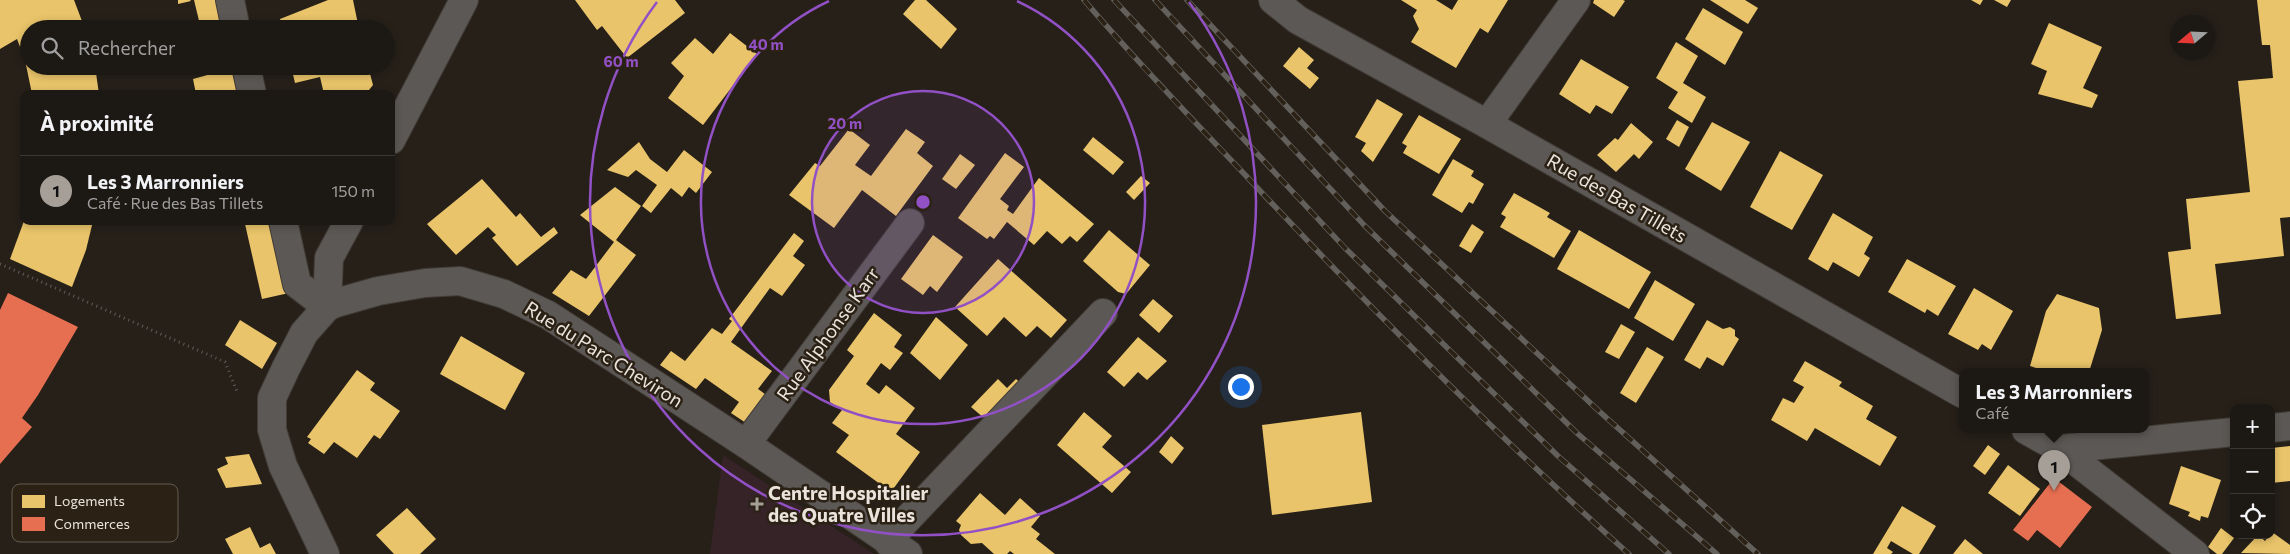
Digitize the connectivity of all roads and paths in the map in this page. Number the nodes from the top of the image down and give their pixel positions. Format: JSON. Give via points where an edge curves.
{"nodes":[{"id":1,"x":230,"y":0,"type":"edge"},
{"id":2,"x":464,"y":0,"type":"edge"},
{"id":3,"x":1273,"y":0,"type":"edge"},
{"id":4,"x":1576,"y":0,"type":"edge"},
{"id":5,"x":234,"y":20,"type":"edge"},
{"id":6,"x":248,"y":75,"type":"edge"},
{"id":7,"x":251,"y":90,"type":"edge"},
{"id":8,"x":1487,"y":124,"type":"junction"},
{"id":9,"x":395,"y":132,"type":"edge"},
{"id":10,"x":910,"y":223,"type":"dead end"},
{"id":11,"x":284,"y":225,"type":"edge"},
{"id":12,"x":346,"y":225,"type":"edge"},
{"id":13,"x":0,"y":264,"type":"edge"},
{"id":14,"x":327,"y":308,"type":"junction"},
{"id":15,"x":1103,"y":312,"type":"dead end"},
{"id":16,"x":1959,"y":392,"type":"edge"},
{"id":17,"x":238,"y":395,"type":"dead end"},
{"id":18,"x":2290,"y":426,"type":"edge"},
{"id":19,"x":2275,"y":428,"type":"edge"},
{"id":20,"x":2230,"y":432,"type":"edge"},
{"id":21,"x":2031,"y":433,"type":"edge"},
{"id":22,"x":746,"y":444,"type":"junction"},
{"id":23,"x":2060,"y":449,"type":"junction"},
{"id":24,"x":899,"y":548,"type":"edge"},
{"id":25,"x":325,"y":554,"type":"edge"},
{"id":26,"x":2195,"y":554,"type":"edge"}],
"edges":[{"from":1,"to":5,"type":"street"},
{"from":2,"to":9,"type":"street"},
{"from":3,"to":8,"type":"street","name":"Rue des Bas Tillets","via":[[1298,20]]},
{"from":4,"to":8,"type":"street"},
{"from":6,"to":7,"type":"street"},
{"from":8,"to":16,"type":"street","name":"Rue des Bas Tillets"},
{"from":10,"to":22,"type":"street","name":"Rue Alphonse Karr"},
{"from":11,"to":14,"type":"street","via":[[297,284]]},
{"from":12,"to":14,"type":"street","via":[[329,258]]},
{"from":13,"to":17,"type":"path","via":[[225,362]]},
{"from":14,"to":22,"type":"street","name":"Rue du Parc Cheviron","via":[[378,291],[424,283],[460,281],[504,294],[548,315]]},
{"from":14,"to":25,"type":"street","name":"Rue du Parc Cheviron","via":[[304,333],[272,398],[272,430],[283,466]]},
{"from":15,"to":24,"type":"street","via":[[898,529]]},
{"from":18,"to":19,"type":"street"},
{"from":20,"to":23,"type":"street"},
{"from":21,"to":23,"type":"street"},
{"from":22,"to":24,"type":"street","name":"Rue du Parc Cheviron"},
{"from":23,"to":26,"type":"street"}]}
